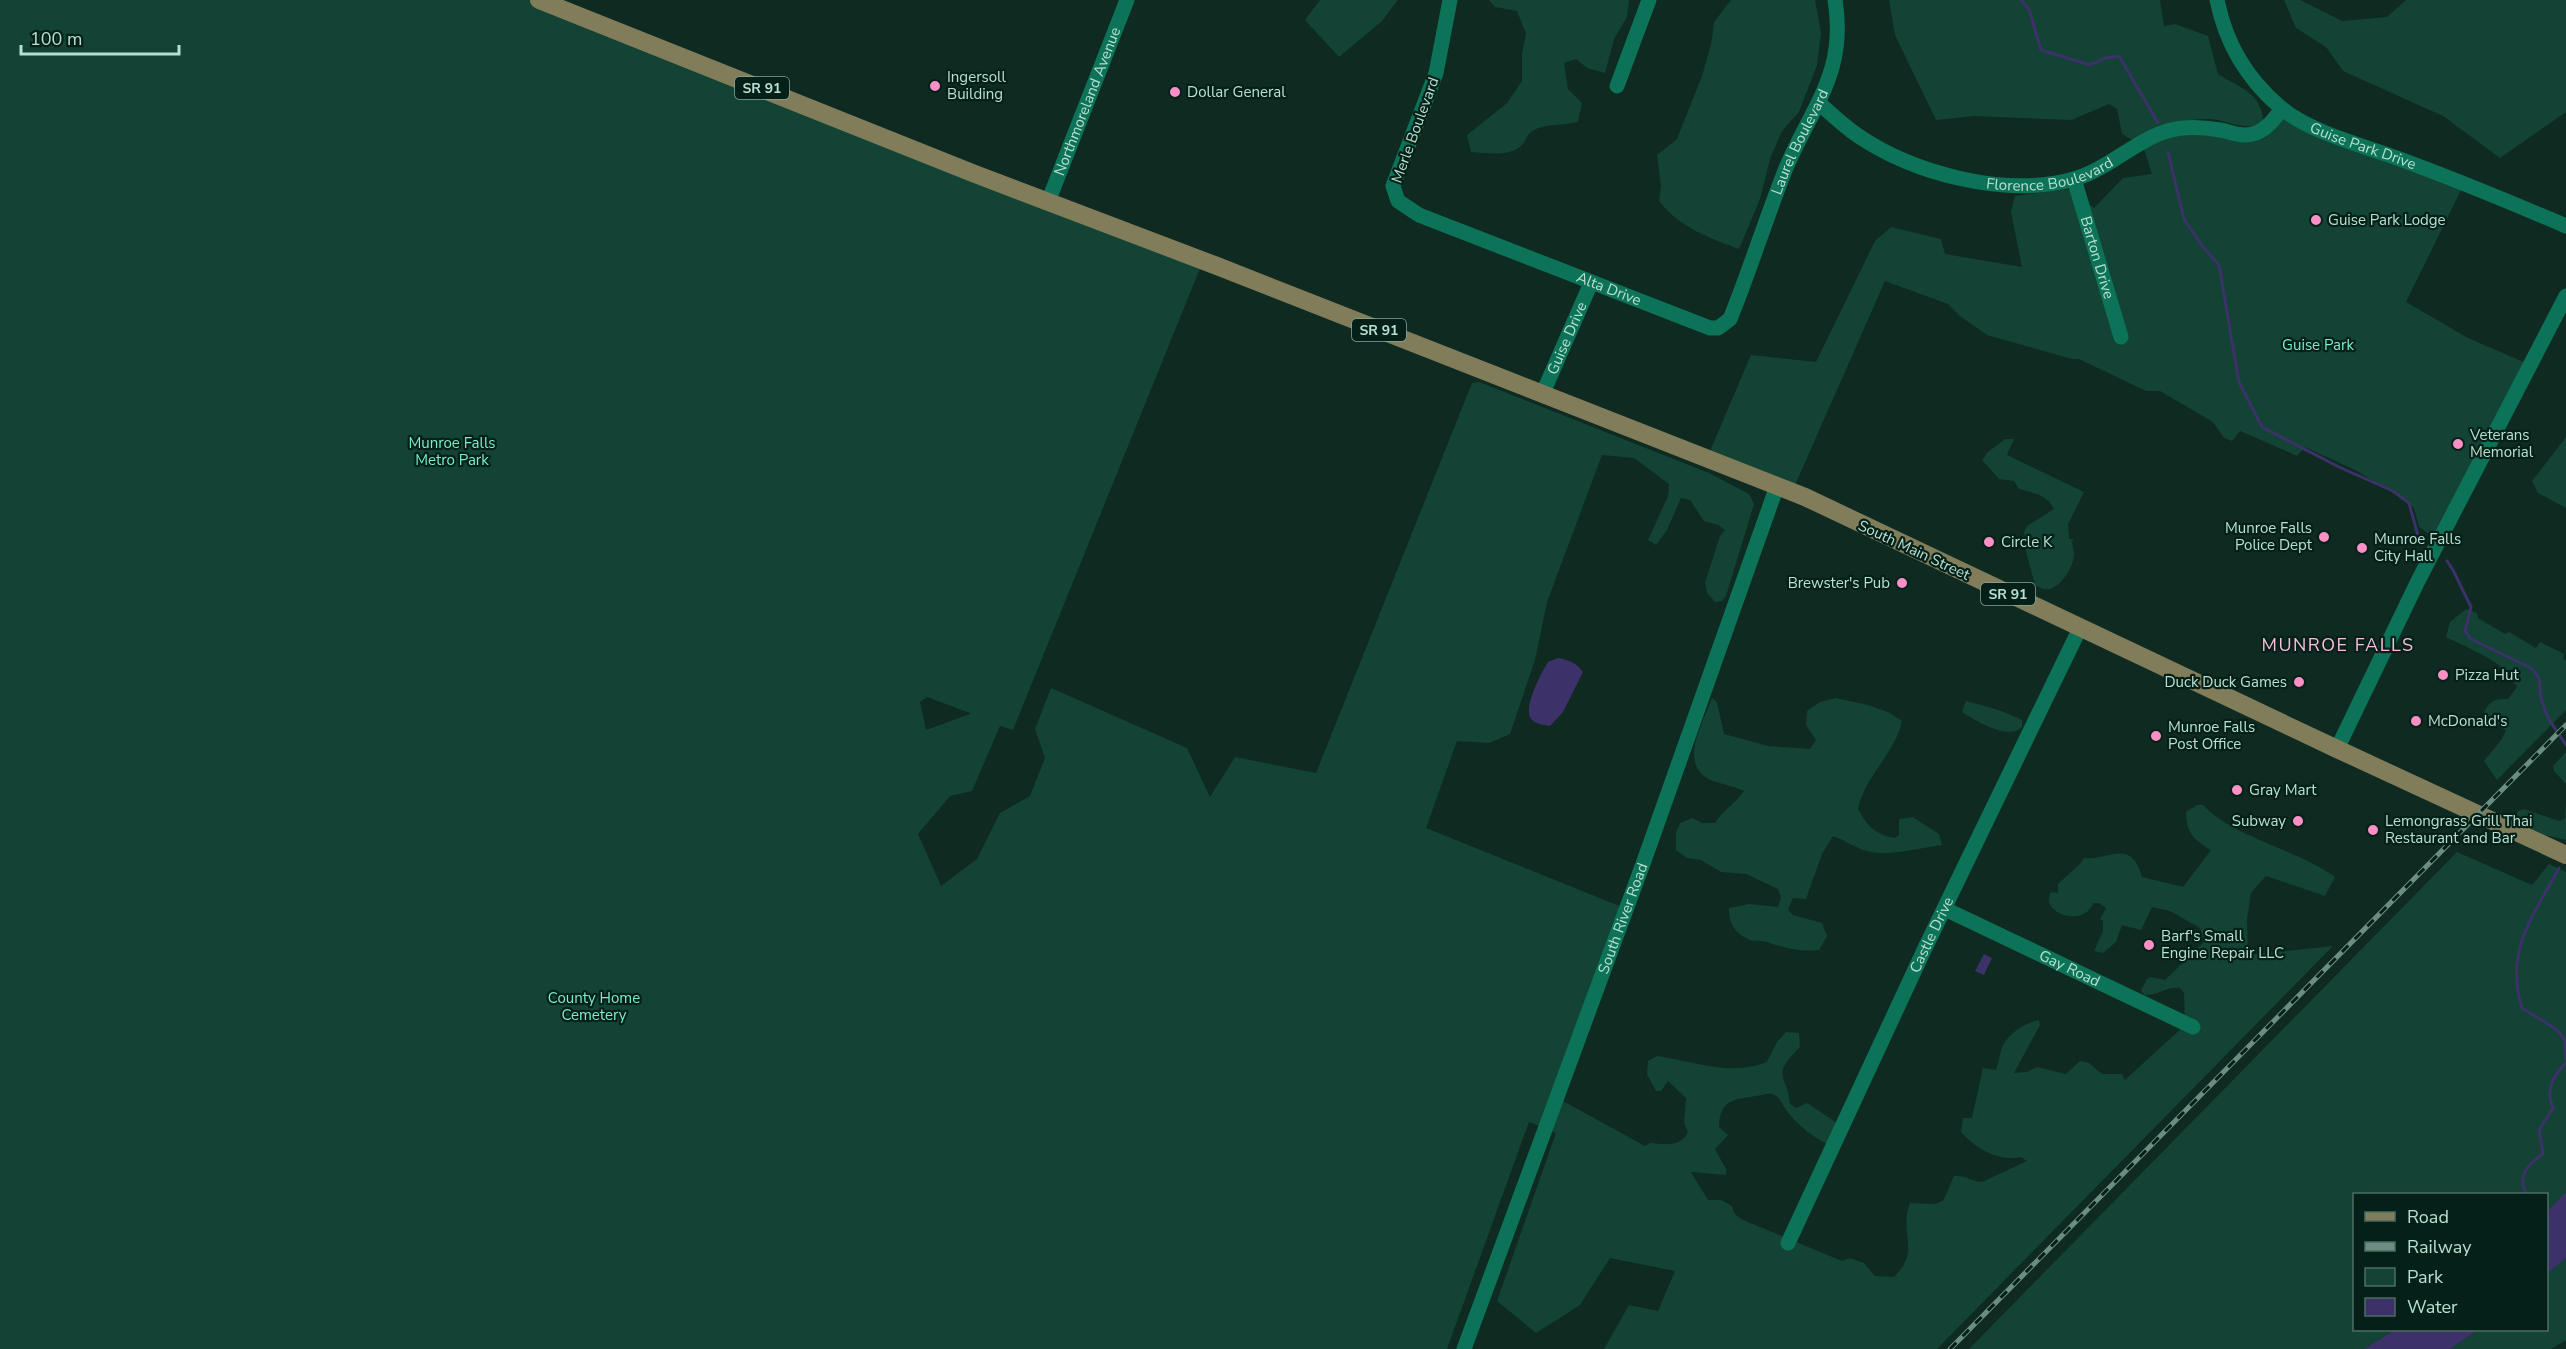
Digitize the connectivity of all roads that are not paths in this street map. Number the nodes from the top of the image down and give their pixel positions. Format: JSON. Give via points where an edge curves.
{"nodes":[{"id":1,"x":539,"y":0,"type":"edge"},
{"id":2,"x":1127,"y":0,"type":"edge"},
{"id":3,"x":1450,"y":0,"type":"edge"},
{"id":4,"x":1649,"y":0,"type":"edge"},
{"id":5,"x":1835,"y":0,"type":"edge"},
{"id":6,"x":2217,"y":0,"type":"edge"},
{"id":7,"x":1617,"y":86,"type":"dead end"},
{"id":8,"x":1819,"y":103,"type":"junction"},
{"id":9,"x":2282,"y":109,"type":"junction"},
{"id":10,"x":2074,"y":179,"type":"junction"},
{"id":11,"x":1048,"y":202,"type":"junction"},
{"id":12,"x":2566,"y":226,"type":"edge"},
{"id":13,"x":1450,"y":227,"type":"joint"},
{"id":14,"x":1744,"y":282,"type":"joint"},
{"id":15,"x":1591,"y":283,"type":"junction"},
{"id":16,"x":2566,"y":296,"type":"edge"},
{"id":17,"x":2121,"y":337,"type":"dead end"},
{"id":18,"x":1542,"y":394,"type":"junction"},
{"id":19,"x":1778,"y":486,"type":"junction"},
{"id":20,"x":2080,"y":628,"type":"junction"},
{"id":21,"x":2337,"y":749,"type":"junction"},
{"id":22,"x":2566,"y":855,"type":"edge"},
{"id":23,"x":1946,"y":909,"type":"junction"},
{"id":24,"x":2193,"y":1027,"type":"dead end"},
{"id":25,"x":1788,"y":1243,"type":"dead end"},
{"id":26,"x":1464,"y":1349,"type":"edge"}],
"edges":[{"from":1,"to":11,"type":"main road","number":"SR 91"},
{"from":2,"to":11,"type":"street","name":"Northmoreland Avenue"},
{"from":3,"to":13,"type":"street","name":"Merle Boulevard","via":[[1436,73],[1394,186],[1404,207]]},
{"from":4,"to":7,"type":"street"},
{"from":5,"to":8,"type":"street","name":"Laurel Boulevard","via":[[1836,54]]},
{"from":6,"to":9,"type":"street","name":"Guise Park Drive","via":[[2236,57]]},
{"from":8,"to":10,"type":"street","name":"Florence Boulevard","via":[[1877,147],[1953,177],[2011,186]]},
{"from":8,"to":14,"type":"street","name":"Laurel Boulevard","via":[[1787,166]]},
{"from":9,"to":10,"type":"street","name":"Florence Boulevard","via":[[2254,134],[2199,127],[2172,130]]},
{"from":9,"to":12,"type":"street","name":"Guise Park Drive","via":[[2320,130]]},
{"from":10,"to":17,"type":"street","name":"Barton Drive"},
{"from":11,"to":18,"type":"main road","number":"SR 91"},
{"from":13,"to":15,"type":"street","name":"Alta Drive"},
{"from":14,"to":15,"type":"street","name":"Alta Drive","via":[[1730,319],[1718,328]]},
{"from":15,"to":18,"type":"street","name":"Guise Drive"},
{"from":16,"to":21,"type":"street","via":[[2418,581]]},
{"from":18,"to":19,"type":"main road","name":"South Main Street","number":"SR 91"},
{"from":19,"to":20,"type":"main road","name":"South Main Street","number":"SR 91"},
{"from":19,"to":26,"type":"street","name":"South River Road"},
{"from":20,"to":21,"type":"main road","name":"South Main Street","number":"SR 91"},
{"from":20,"to":23,"type":"street","name":"Castle Drive"},
{"from":21,"to":22,"type":"main road","number":"SR 91"},
{"from":23,"to":24,"type":"street","name":"Gay Road"},
{"from":23,"to":25,"type":"street","name":"Castle Drive"}]}
